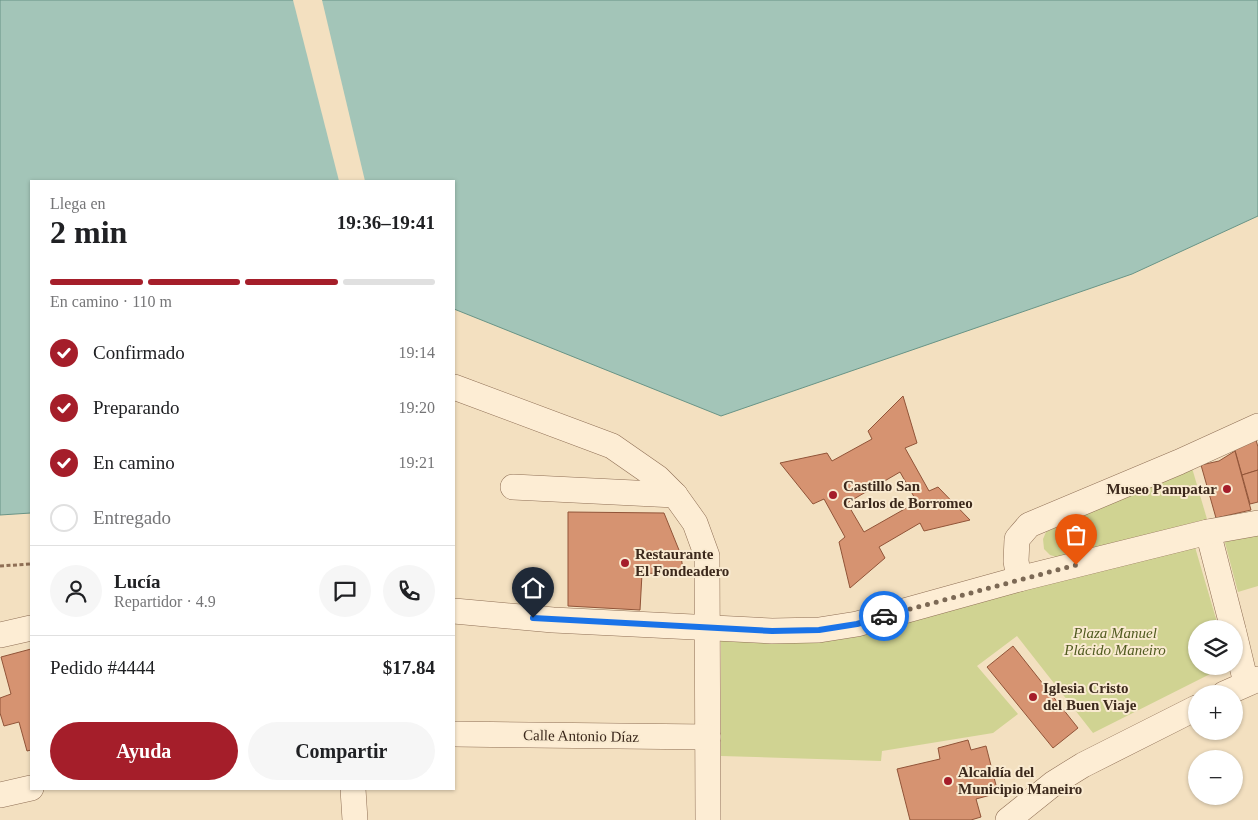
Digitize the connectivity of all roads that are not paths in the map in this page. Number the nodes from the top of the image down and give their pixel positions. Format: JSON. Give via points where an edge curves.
{"nodes":[{"id":1,"x":455,"y":387,"type":"edge"},
{"id":2,"x":1258,"y":426,"type":"edge"},
{"id":3,"x":512,"y":487,"type":"dead end"},
{"id":4,"x":675,"y":496,"type":"junction"},
{"id":5,"x":1258,"y":524,"type":"edge"},
{"id":6,"x":1208,"y":532,"type":"junction"},
{"id":7,"x":1019,"y":579,"type":"junction"},
{"id":8,"x":455,"y":611,"type":"edge"},
{"id":9,"x":1231,"y":620,"type":"edge"},
{"id":10,"x":30,"y":628,"type":"edge"},
{"id":11,"x":707,"y":628,"type":"junction"},
{"id":12,"x":0,"y":635,"type":"edge"},
{"id":13,"x":1188,"y":712,"type":"edge"},
{"id":14,"x":455,"y":734,"type":"edge"},
{"id":15,"x":708,"y":737,"type":"junction"},
{"id":16,"x":30,"y":788,"type":"edge"},
{"id":17,"x":353,"y":790,"type":"edge"},
{"id":18,"x":0,"y":795,"type":"edge"},
{"id":19,"x":355,"y":820,"type":"edge"},
{"id":20,"x":708,"y":820,"type":"edge"},
{"id":21,"x":1008,"y":820,"type":"edge"}],
"edges":[{"from":1,"to":4,"type":"street","via":[[612,446],[658,478]]},
{"from":2,"to":7,"type":"street","via":[[1029,525],[1016,539]]},
{"from":3,"to":4,"type":"street"},
{"from":4,"to":11,"type":"street","via":[[695,523],[707,556]]},
{"from":5,"to":6,"type":"street"},
{"from":6,"to":7,"type":"street"},
{"from":6,"to":9,"type":"street"},
{"from":7,"to":11,"type":"street","via":[[857,624],[819,630]]},
{"from":8,"to":11,"type":"street"},
{"from":10,"to":12,"type":"street"},
{"from":11,"to":15,"type":"street"},
{"from":13,"to":21,"type":"street","via":[[1054,783]]},
{"from":14,"to":15,"type":"street","name":"Calle Antonio Díaz"},
{"from":15,"to":20,"type":"street"},
{"from":16,"to":18,"type":"street"},
{"from":17,"to":19,"type":"street"}]}
